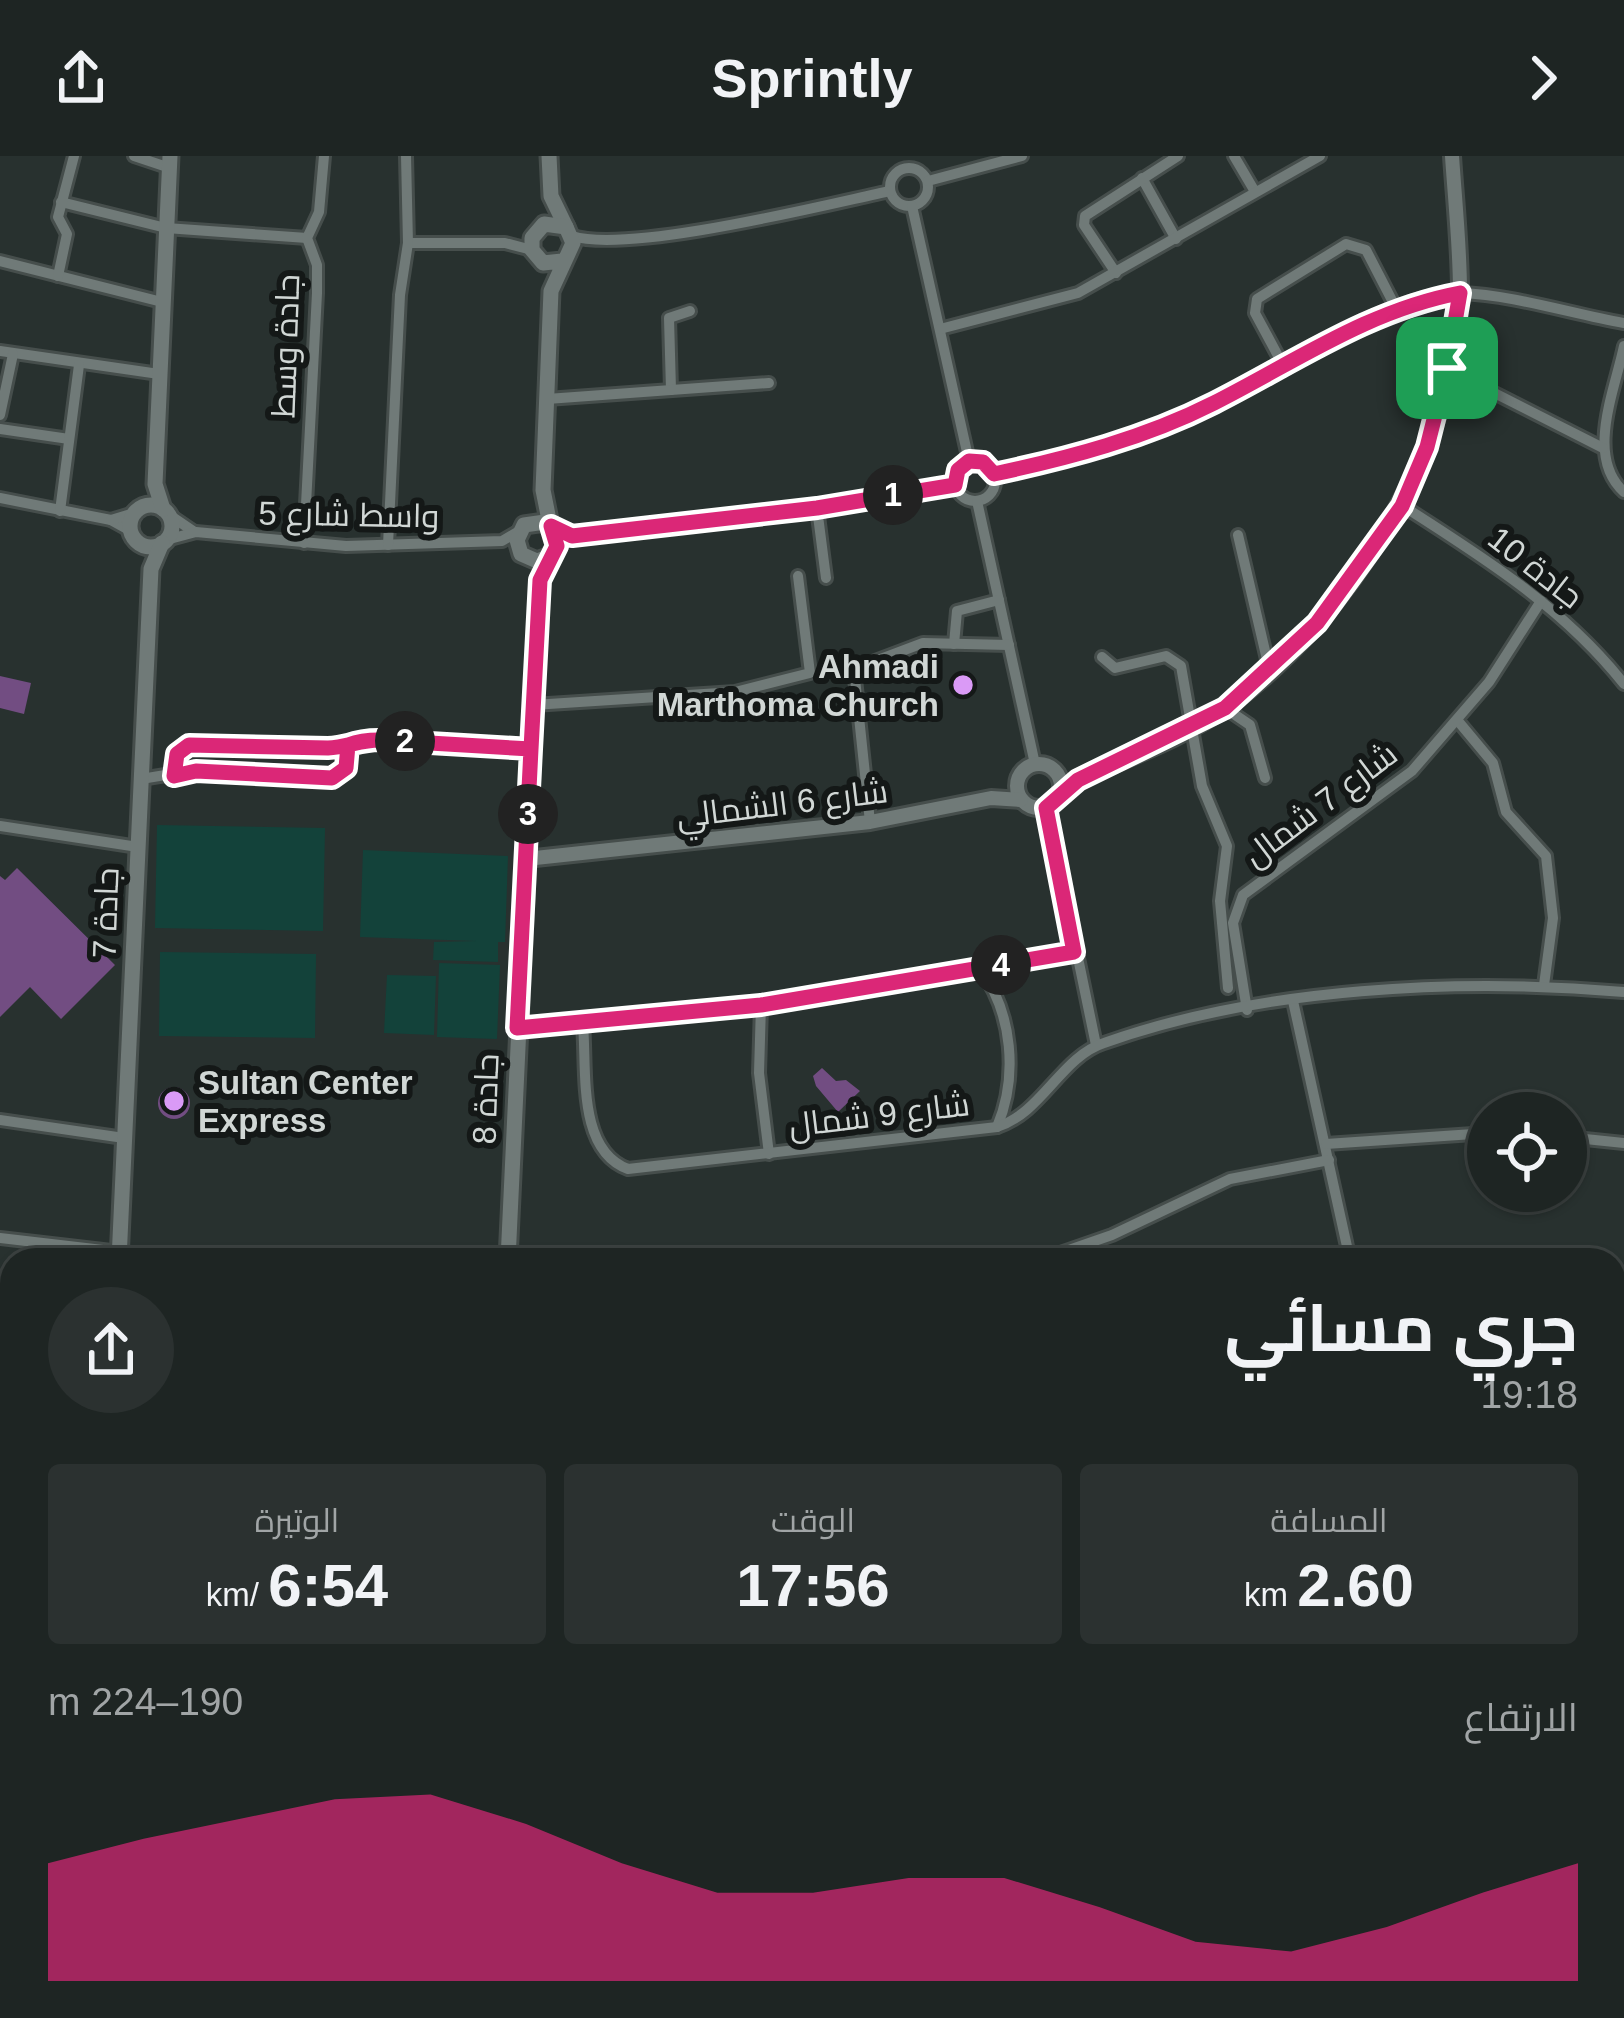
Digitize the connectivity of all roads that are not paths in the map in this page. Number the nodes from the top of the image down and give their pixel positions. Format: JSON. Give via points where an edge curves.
{"nodes":[{"id":1,"x":74,"y":156,"type":"edge"},
{"id":2,"x":134,"y":156,"type":"edge"},
{"id":3,"x":324,"y":156,"type":"edge"},
{"id":4,"x":406,"y":156,"type":"edge"},
{"id":5,"x":549,"y":156,"type":"edge"},
{"id":6,"x":1022,"y":156,"type":"edge"},
{"id":7,"x":1178,"y":156,"type":"edge"},
{"id":8,"x":1234,"y":156,"type":"edge"},
{"id":9,"x":1320,"y":156,"type":"edge"},
{"id":10,"x":1452,"y":156,"type":"edge"},
{"id":11,"x":170,"y":162,"type":"edge"},
{"id":12,"x":903,"y":162,"type":"edge"},
{"id":13,"x":1142,"y":178,"type":"junction"},
{"id":14,"x":928,"y":181,"type":"junction"},
{"id":15,"x":1254,"y":190,"type":"junction"},
{"id":16,"x":890,"y":191,"type":"junction"},
{"id":17,"x":551,"y":196,"type":"junction"},
{"id":18,"x":61,"y":202,"type":"junction"},
{"id":19,"x":912,"y":206,"type":"junction"},
{"id":20,"x":166,"y":228,"type":"junction"},
{"id":21,"x":537,"y":229,"type":"junction"},
{"id":22,"x":307,"y":238,"type":"junction"},
{"id":23,"x":1176,"y":239,"type":"junction"},
{"id":24,"x":408,"y":243,"type":"junction"},
{"id":25,"x":505,"y":243,"type":"junction"},
{"id":26,"x":568,"y":244,"type":"junction"},
{"id":27,"x":534,"y":254,"type":"junction"},
{"id":28,"x":0,"y":261,"type":"edge"},
{"id":29,"x":1117,"y":273,"type":"junction"},
{"id":30,"x":58,"y":276,"type":"junction"},
{"id":31,"x":551,"y":291,"type":"junction"},
{"id":32,"x":1460,"y":293,"type":"junction"},
{"id":33,"x":162,"y":302,"type":"junction"},
{"id":34,"x":1397,"y":310,"type":"junction"},
{"id":35,"x":690,"y":311,"type":"dead end"},
{"id":36,"x":1624,"y":323,"type":"edge"},
{"id":37,"x":940,"y":329,"type":"junction"},
{"id":38,"x":1624,"y":346,"type":"edge"},
{"id":39,"x":6,"y":352,"type":"edge"},
{"id":40,"x":79,"y":365,"type":"junction"},
{"id":41,"x":1283,"y":365,"type":"junction"},
{"id":42,"x":1447,"y":368,"type":"junction"},
{"id":43,"x":159,"y":374,"type":"junction"},
{"id":44,"x":769,"y":383,"type":"dead end"},
{"id":45,"x":671,"y":390,"type":"junction"},
{"id":46,"x":547,"y":399,"type":"junction"},
{"id":47,"x":0,"y":415,"type":"edge"},
{"id":48,"x":0,"y":429,"type":"edge"},
{"id":49,"x":69,"y":439,"type":"junction"},
{"id":50,"x":1604,"y":448,"type":"junction"},
{"id":51,"x":969,"y":461,"type":"junction"},
{"id":52,"x":994,"y":474,"type":"junction"},
{"id":53,"x":155,"y":484,"type":"junction"},
{"id":54,"x":955,"y":485,"type":"junction"},
{"id":55,"x":543,"y":490,"type":"junction"},
{"id":56,"x":1624,"y":492,"type":"edge"},
{"id":57,"x":0,"y":499,"type":"edge"},
{"id":58,"x":976,"y":501,"type":"junction"},
{"id":59,"x":1402,"y":506,"type":"junction"},
{"id":60,"x":817,"y":508,"type":"junction"},
{"id":61,"x":138,"y":510,"type":"junction"},
{"id":62,"x":60,"y":511,"type":"junction"},
{"id":63,"x":165,"y":511,"type":"junction"},
{"id":64,"x":110,"y":520,"type":"junction"},
{"id":65,"x":551,"y":525,"type":"junction"},
{"id":66,"x":522,"y":528,"type":"junction"},
{"id":67,"x":196,"y":532,"type":"junction"},
{"id":68,"x":1238,"y":535,"type":"dead end"},
{"id":69,"x":572,"y":536,"type":"junction"},
{"id":70,"x":135,"y":537,"type":"junction"},
{"id":71,"x":164,"y":541,"type":"junction"},
{"id":72,"x":502,"y":542,"type":"junction"},
{"id":73,"x":304,"y":543,"type":"junction"},
{"id":74,"x":388,"y":545,"type":"junction"},
{"id":75,"x":552,"y":555,"type":"junction"},
{"id":76,"x":526,"y":557,"type":"junction"},
{"id":77,"x":152,"y":568,"type":"junction"},
{"id":78,"x":798,"y":576,"type":"dead end"},
{"id":79,"x":826,"y":578,"type":"dead end"},
{"id":80,"x":540,"y":580,"type":"junction"},
{"id":81,"x":999,"y":600,"type":"junction"},
{"id":82,"x":1541,"y":602,"type":"junction"},
{"id":83,"x":954,"y":644,"type":"junction"},
{"id":84,"x":1009,"y":645,"type":"junction"},
{"id":85,"x":1102,"y":657,"type":"dead end"},
{"id":86,"x":1270,"y":668,"type":"junction"},
{"id":87,"x":1624,"y":684,"type":"edge"},
{"id":88,"x":533,"y":705,"type":"junction"},
{"id":89,"x":1225,"y":708,"type":"junction"},
{"id":90,"x":1458,"y":721,"type":"junction"},
{"id":91,"x":1190,"y":728,"type":"junction"},
{"id":92,"x":348,"y":745,"type":"junction"},
{"id":93,"x":531,"y":749,"type":"junction"},
{"id":94,"x":1035,"y":764,"type":"junction"},
{"id":95,"x":1097,"y":771,"type":"junction"},
{"id":96,"x":1057,"y":773,"type":"junction"},
{"id":97,"x":174,"y":776,"type":"junction"},
{"id":98,"x":1018,"y":778,"type":"junction"},
{"id":99,"x":1265,"y":778,"type":"dead end"},
{"id":100,"x":141,"y":779,"type":"junction"},
{"id":101,"x":982,"y":799,"type":"junction"},
{"id":102,"x":1021,"y":800,"type":"junction"},
{"id":103,"x":1053,"y":802,"type":"junction"},
{"id":104,"x":869,"y":821,"type":"junction"},
{"id":105,"x":0,"y":826,"type":"edge"},
{"id":106,"x":138,"y":847,"type":"junction"},
{"id":107,"x":526,"y":855,"type":"junction"},
{"id":108,"x":1074,"y":952,"type":"junction"},
{"id":109,"x":980,"y":969,"type":"junction"},
{"id":110,"x":1544,"y":985,"type":"junction"},
{"id":111,"x":1228,"y":988,"type":"dead end"},
{"id":112,"x":1624,"y":992,"type":"edge"},
{"id":113,"x":1293,"y":1001,"type":"junction"},
{"id":114,"x":761,"y":1005,"type":"junction"},
{"id":115,"x":1246,"y":1010,"type":"junction"},
{"id":116,"x":583,"y":1024,"type":"junction"},
{"id":117,"x":517,"y":1028,"type":"junction"},
{"id":118,"x":1096,"y":1045,"type":"junction"},
{"id":119,"x":0,"y":1120,"type":"edge"},
{"id":120,"x":997,"y":1127,"type":"junction"},
{"id":121,"x":1467,"y":1134,"type":"edge"},
{"id":122,"x":124,"y":1138,"type":"junction"},
{"id":123,"x":1587,"y":1139,"type":"edge"},
{"id":124,"x":1624,"y":1143,"type":"edge"},
{"id":125,"x":1326,"y":1144,"type":"junction"},
{"id":126,"x":769,"y":1154,"type":"junction"},
{"id":127,"x":1329,"y":1160,"type":"junction"},
{"id":128,"x":0,"y":1238,"type":"edge"},
{"id":129,"x":67,"y":1248,"type":"edge"},
{"id":130,"x":120,"y":1248,"type":"edge"},
{"id":131,"x":508,"y":1248,"type":"edge"},
{"id":132,"x":1075,"y":1248,"type":"edge"},
{"id":133,"x":1347,"y":1248,"type":"edge"}],
"edges":[{"from":1,"to":18,"type":"street"},
{"from":2,"to":11,"type":"street"},
{"from":3,"to":22,"type":"street","name":"جادة وسط","via":[[320,212]]},
{"from":4,"to":24,"type":"street"},
{"from":5,"to":17,"type":"main road"},
{"from":6,"to":14,"type":"street"},
{"from":7,"to":13,"type":"street"},
{"from":8,"to":15,"type":"street"},
{"from":9,"to":15,"type":"street"},
{"from":10,"to":32,"type":"street"},
{"from":11,"to":20,"type":"main road"},
{"from":12,"to":14,"type":"street"},
{"from":12,"to":16,"type":"street"},
{"from":13,"to":23,"type":"street"},
{"from":13,"to":29,"type":"street","via":[[1084,219]]},
{"from":14,"to":19,"type":"street","via":[[922,202]]},
{"from":15,"to":23,"type":"street"},
{"from":16,"to":19,"type":"street"},
{"from":16,"to":26,"type":"street","via":[[728,224]]},
{"from":17,"to":21,"type":"main road"},
{"from":17,"to":26,"type":"main road"},
{"from":18,"to":20,"type":"street"},
{"from":18,"to":30,"type":"street","via":[[67,234]]},
{"from":19,"to":37,"type":"street"},
{"from":20,"to":22,"type":"street"},
{"from":20,"to":33,"type":"main road"},
{"from":21,"to":25,"type":"street"},
{"from":21,"to":26,"type":"main road","via":[[552,222]]},
{"from":21,"to":27,"type":"main road"},
{"from":22,"to":73,"type":"street","name":"جادة وسط","via":[[317,279]]},
{"from":23,"to":29,"type":"street"},
{"from":24,"to":25,"type":"street"},
{"from":24,"to":74,"type":"street"},
{"from":25,"to":27,"type":"street"},
{"from":26,"to":27,"type":"main road","via":[[552,265]]},
{"from":26,"to":31,"type":"main road"},
{"from":27,"to":31,"type":"main road"},
{"from":28,"to":30,"type":"street"},
{"from":29,"to":37,"type":"street","via":[[1078,293]]},
{"from":30,"to":33,"type":"street"},
{"from":31,"to":46,"type":"main road"},
{"from":32,"to":34,"type":"street"},
{"from":32,"to":36,"type":"street"},
{"from":32,"to":42,"type":"street"},
{"from":33,"to":43,"type":"main road"},
{"from":34,"to":41,"type":"street"},
{"from":34,"to":41,"type":"street","via":[[1366,250],[1346,244],[1257,299],[1255,313]]},
{"from":35,"to":45,"type":"street","via":[[669,318]]},
{"from":37,"to":51,"type":"street"},
{"from":38,"to":50,"type":"street"},
{"from":39,"to":40,"type":"street"},
{"from":39,"to":47,"type":"street"},
{"from":40,"to":43,"type":"street"},
{"from":40,"to":49,"type":"street"},
{"from":41,"to":52,"type":"street","via":[[1157,428]]},
{"from":42,"to":50,"type":"street"},
{"from":42,"to":59,"type":"street"},
{"from":43,"to":53,"type":"main road"},
{"from":44,"to":45,"type":"street"},
{"from":45,"to":46,"type":"street"},
{"from":46,"to":55,"type":"main road"},
{"from":48,"to":49,"type":"street"},
{"from":49,"to":62,"type":"street"},
{"from":50,"to":56,"type":"street","via":[[1606,468]]},
{"from":51,"to":52,"type":"street"},
{"from":51,"to":54,"type":"street"},
{"from":52,"to":58,"type":"street","via":[[992,491]]},
{"from":53,"to":61,"type":"main road"},
{"from":53,"to":63,"type":"main road"},
{"from":54,"to":58,"type":"street"},
{"from":54,"to":60,"type":"street"},
{"from":55,"to":65,"type":"main road"},
{"from":55,"to":66,"type":"main road"},
{"from":57,"to":62,"type":"street"},
{"from":58,"to":81,"type":"street"},
{"from":59,"to":82,"type":"street","name":"جادة 10"},
{"from":59,"to":86,"type":"street","via":[[1317,623]]},
{"from":60,"to":69,"type":"street"},
{"from":60,"to":79,"type":"street"},
{"from":61,"to":63,"type":"main road"},
{"from":61,"to":64,"type":"street"},
{"from":61,"to":70,"type":"main road"},
{"from":62,"to":64,"type":"street"},
{"from":63,"to":67,"type":"street","name":"واسط شارع 5"},
{"from":63,"to":71,"type":"main road","name":"جادة 7","via":[[172,527]]},
{"from":64,"to":70,"type":"street"},
{"from":65,"to":66,"type":"main road","via":[[539,520]]},
{"from":65,"to":69,"type":"street"},
{"from":65,"to":75,"type":"main road","via":[[558,538]]},
{"from":66,"to":72,"type":"street"},
{"from":66,"to":76,"type":"main road"},
{"from":67,"to":71,"type":"street","name":"واسط شارع 5"},
{"from":67,"to":73,"type":"street","name":"واسط شارع 5"},
{"from":68,"to":86,"type":"street"},
{"from":69,"to":75,"type":"street"},
{"from":70,"to":71,"type":"main road"},
{"from":70,"to":77,"type":"main road","name":"جادة 7"},
{"from":71,"to":77,"type":"main road","name":"جادة 7"},
{"from":72,"to":74,"type":"street","name":"واسط شارع 5"},
{"from":72,"to":76,"type":"street"},
{"from":73,"to":74,"type":"street","name":"واسط شارع 5"},
{"from":75,"to":76,"type":"main road"},
{"from":75,"to":80,"type":"main road","name":"جادة 8"},
{"from":76,"to":80,"type":"main road","name":"جادة 8"},
{"from":77,"to":100,"type":"main road","name":"جادة 7"},
{"from":78,"to":88,"type":"street","via":[[810,673],[735,692]]},
{"from":80,"to":88,"type":"main road","name":"جادة 8"},
{"from":81,"to":83,"type":"street","via":[[957,611]]},
{"from":81,"to":84,"type":"street"},
{"from":82,"to":87,"type":"street","name":"جادة 10"},
{"from":82,"to":90,"type":"street","name":"شارع 7 شمال"},
{"from":83,"to":84,"type":"street"},
{"from":83,"to":104,"type":"street","via":[[923,643],[852,672]]},
{"from":84,"to":94,"type":"street"},
{"from":85,"to":91,"type":"street","via":[[1115,668],[1174,657]]},
{"from":86,"to":89,"type":"street"},
{"from":88,"to":93,"type":"main road","name":"جادة 8"},
{"from":89,"to":91,"type":"street"},
{"from":89,"to":99,"type":"street","via":[[1250,725]]},
{"from":90,"to":110,"type":"street","via":[[1493,763],[1506,812],[1546,856],[1552,918]]},
{"from":90,"to":115,"type":"street","name":"شارع 7 شمال","via":[[1374,803],[1243,895],[1233,922]]},
{"from":91,"to":95,"type":"street"},
{"from":91,"to":111,"type":"street","via":[[1202,786],[1227,845],[1220,901]]},
{"from":92,"to":93,"type":"street"},
{"from":92,"to":97,"type":"street","via":[[189,745],[177,754]]},
{"from":92,"to":97,"type":"street","via":[[346,768],[332,778]]},
{"from":93,"to":107,"type":"main road","name":"جادة 8"},
{"from":94,"to":96,"type":"street"},
{"from":94,"to":98,"type":"street"},
{"from":95,"to":96,"type":"street"},
{"from":95,"to":103,"type":"street"},
{"from":96,"to":103,"type":"street"},
{"from":97,"to":100,"type":"street"},
{"from":98,"to":101,"type":"street","name":"شارع 6 الشمالي"},
{"from":98,"to":102,"type":"street"},
{"from":100,"to":106,"type":"main road","name":"جادة 7"},
{"from":101,"to":102,"type":"street","name":"شارع 6 الشمالي"},
{"from":101,"to":104,"type":"street","name":"شارع 6 الشمالي"},
{"from":102,"to":103,"type":"street","via":[[1032,808]]},
{"from":103,"to":108,"type":"street"},
{"from":104,"to":107,"type":"street","name":"شارع 6 الشمالي"},
{"from":105,"to":106,"type":"street"},
{"from":106,"to":122,"type":"main road","name":"جادة 7"},
{"from":107,"to":117,"type":"main road","name":"جادة 8"},
{"from":108,"to":109,"type":"street"},
{"from":108,"to":118,"type":"street"},
{"from":109,"to":114,"type":"street"},
{"from":109,"to":120,"type":"street","via":[[1007,1029],[1008,1102]]},
{"from":110,"to":112,"type":"street"},
{"from":110,"to":113,"type":"street","via":[[1402,987]]},
{"from":113,"to":115,"type":"street"},
{"from":113,"to":125,"type":"street"},
{"from":114,"to":116,"type":"street"},
{"from":114,"to":126,"type":"street"},
{"from":115,"to":118,"type":"street"},
{"from":116,"to":117,"type":"street"},
{"from":116,"to":126,"type":"street","name":"شارع 9 شمال","via":[[592,1127],[609,1160],[628,1169]]},
{"from":117,"to":131,"type":"main road","name":"جادة 8"},
{"from":118,"to":120,"type":"street","name":"شارع 9 شمال","via":[[1022,1115]]},
{"from":119,"to":122,"type":"street"},
{"from":120,"to":126,"type":"street","name":"شارع 9 شمال"},
{"from":121,"to":125,"type":"street"},
{"from":122,"to":130,"type":"main road","name":"جادة 7"},
{"from":123,"to":124,"type":"street"},
{"from":125,"to":127,"type":"street"},
{"from":127,"to":132,"type":"street","via":[[1230,1179]]},
{"from":127,"to":133,"type":"street"},
{"from":128,"to":129,"type":"street"}]}
